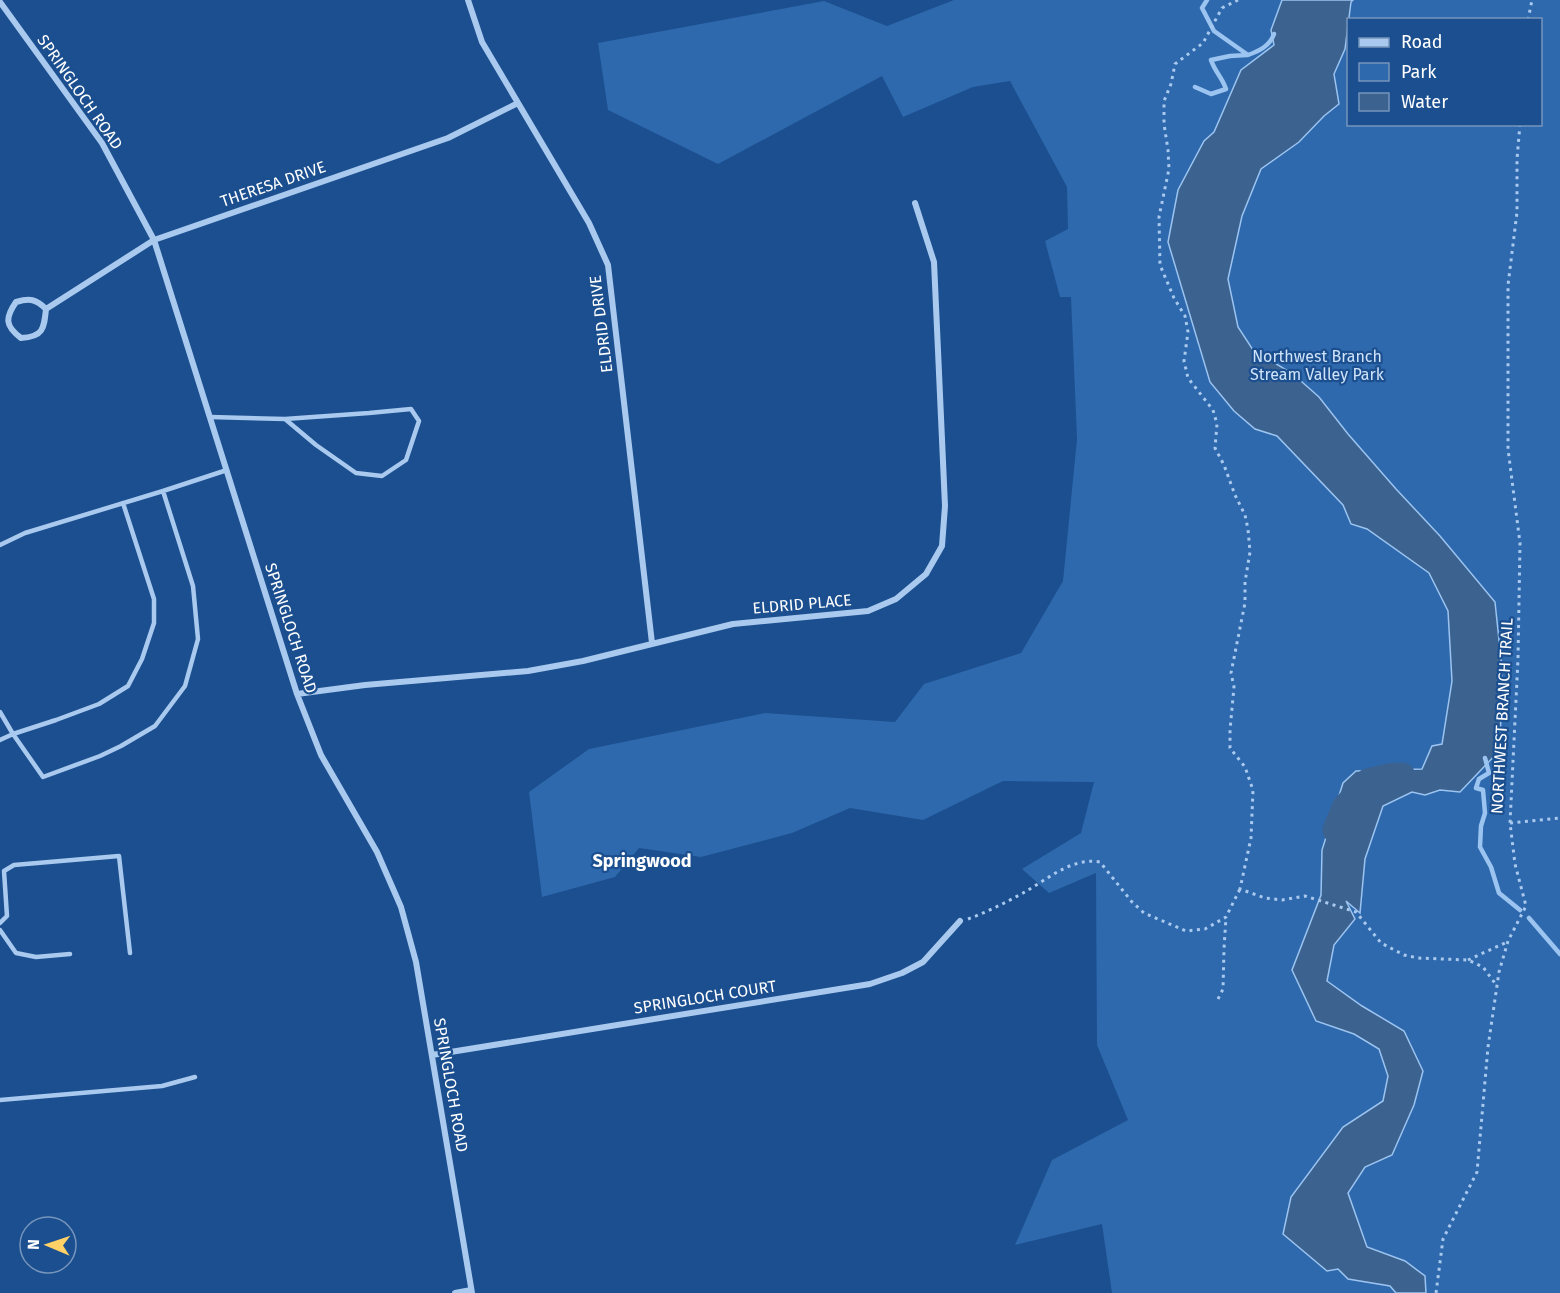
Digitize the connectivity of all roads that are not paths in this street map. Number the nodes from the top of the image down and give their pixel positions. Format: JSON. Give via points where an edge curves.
{"nodes":[{"id":1,"x":468,"y":0,"type":"edge"},
{"id":2,"x":0,"y":2,"type":"edge"},
{"id":3,"x":518,"y":103,"type":"junction"},
{"id":4,"x":915,"y":203,"type":"dead end"},
{"id":5,"x":154,"y":240,"type":"junction"},
{"id":6,"x":46,"y":309,"type":"junction"},
{"id":7,"x":210,"y":417,"type":"junction"},
{"id":8,"x":285,"y":419,"type":"junction"},
{"id":9,"x":226,"y":470,"type":"junction"},
{"id":10,"x":163,"y":491,"type":"junction"},
{"id":11,"x":123,"y":503,"type":"junction"},
{"id":12,"x":0,"y":545,"type":"edge"},
{"id":13,"x":652,"y":643,"type":"junction"},
{"id":14,"x":297,"y":694,"type":"junction"},
{"id":15,"x":0,"y":712,"type":"edge"},
{"id":16,"x":14,"y":734,"type":"junction"},
{"id":17,"x":0,"y":740,"type":"edge"},
{"id":18,"x":960,"y":921,"type":"road end"},
{"id":19,"x":0,"y":923,"type":"edge"},
{"id":20,"x":0,"y":930,"type":"edge"},
{"id":21,"x":130,"y":953,"type":"dead end"},
{"id":22,"x":70,"y":954,"type":"dead end"},
{"id":23,"x":432,"y":1055,"type":"junction"},
{"id":24,"x":195,"y":1077,"type":"dead end"},
{"id":25,"x":0,"y":1100,"type":"edge"},
{"id":26,"x":472,"y":1291,"type":"edge"},
{"id":27,"x":455,"y":1293,"type":"edge"}],
"edges":[{"from":1,"to":3,"type":"street","name":"ELDRID DRIVE","via":[[482,42]]},
{"from":2,"to":5,"type":"street","name":"SPRINGLOCH ROAD","via":[[102,143]]},
{"from":3,"to":5,"type":"street","name":"THERESA DRIVE","via":[[448,138]]},
{"from":3,"to":13,"type":"street","name":"ELDRID DRIVE","via":[[590,223],[608,265]]},
{"from":4,"to":13,"type":"street","name":"ELDRID PLACE","via":[[934,262],[945,506],[942,546],[926,574],[896,599],[868,611],[732,624]]},
{"from":5,"to":6,"type":"street","name":"THERESA DRIVE"},
{"from":5,"to":7,"type":"street","name":"SPRINGLOCH ROAD"},
{"from":6,"to":6,"type":"street","via":[[27,299],[16,302],[10,311],[12,331],[21,338],[42,331]]},
{"from":7,"to":8,"type":"lane"},
{"from":7,"to":9,"type":"street","name":"SPRINGLOCH ROAD"},
{"from":8,"to":8,"type":"lane","via":[[356,473],[382,476],[406,460],[419,421],[411,409]]},
{"from":9,"to":10,"type":"lane"},
{"from":9,"to":14,"type":"street","name":"SPRINGLOCH ROAD"},
{"from":10,"to":11,"type":"lane"},
{"from":10,"to":16,"type":"lane","via":[[193,586],[198,639],[185,686],[155,726],[100,756],[43,777]]},
{"from":11,"to":12,"type":"lane","via":[[25,533]]},
{"from":11,"to":16,"type":"lane","via":[[154,599],[154,623],[142,659],[128,686],[99,704]]},
{"from":13,"to":14,"type":"street","name":"ELDRID PLACE","via":[[583,662],[528,671]]},
{"from":14,"to":23,"type":"street","name":"SPRINGLOCH ROAD","via":[[321,755],[377,852],[401,907],[416,962]]},
{"from":15,"to":16,"type":"lane"},
{"from":16,"to":17,"type":"lane"},
{"from":18,"to":23,"type":"street","name":"SPRINGLOCH COURT","via":[[923,962],[870,984]]},
{"from":19,"to":21,"type":"lane","via":[[7,916],[4,871],[14,865],[119,856]]},
{"from":20,"to":22,"type":"lane","via":[[16,953],[36,957]]},
{"from":23,"to":26,"type":"street","name":"SPRINGLOCH ROAD"},
{"from":24,"to":25,"type":"lane","via":[[162,1086]]},
{"from":26,"to":27,"type":"street"}]}
